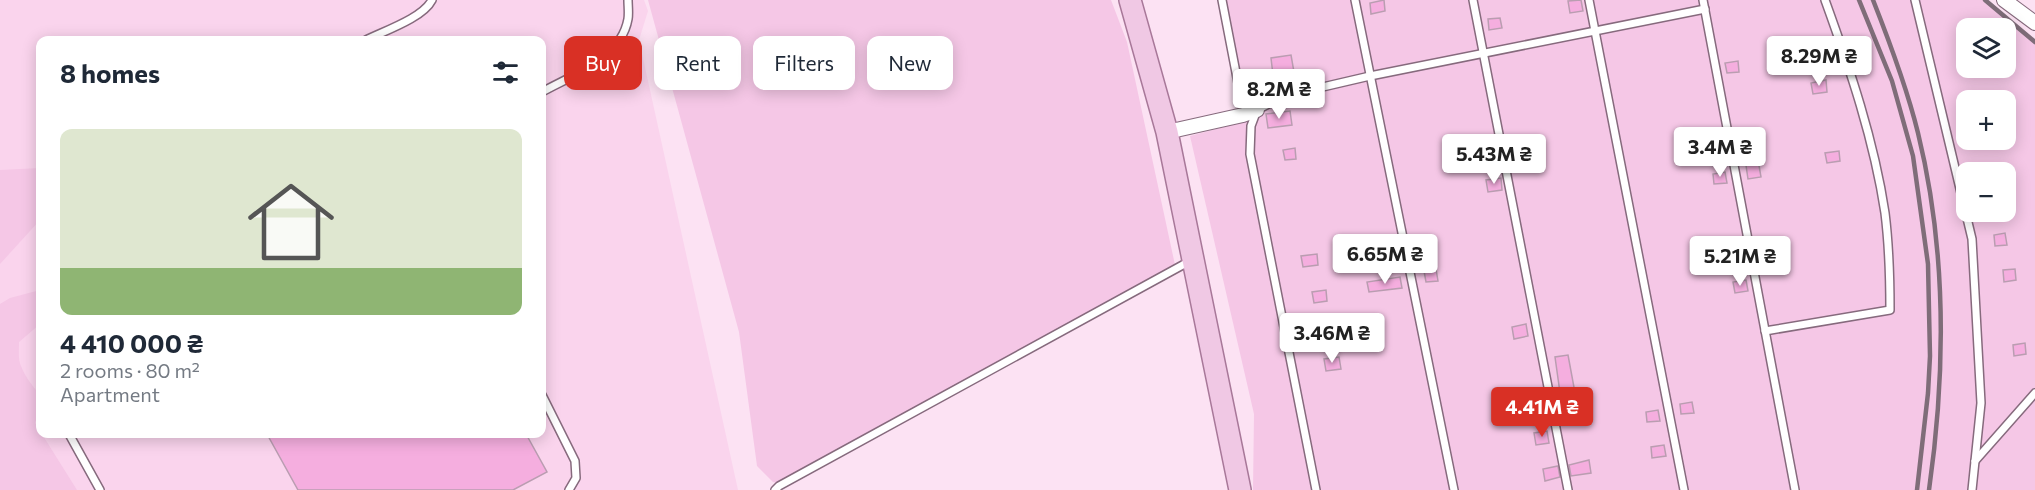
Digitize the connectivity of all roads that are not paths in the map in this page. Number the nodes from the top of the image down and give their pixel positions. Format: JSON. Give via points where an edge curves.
{"nodes":[{"id":1,"x":432,"y":0,"type":"edge"},
{"id":2,"x":628,"y":0,"type":"edge"},
{"id":3,"x":1130,"y":0,"type":"edge"},
{"id":4,"x":1222,"y":0,"type":"edge"},
{"id":5,"x":1355,"y":0,"type":"edge"},
{"id":6,"x":1473,"y":0,"type":"edge"},
{"id":7,"x":1589,"y":0,"type":"edge"},
{"id":8,"x":1703,"y":0,"type":"edge"},
{"id":9,"x":1825,"y":0,"type":"edge"},
{"id":10,"x":1915,"y":0,"type":"edge"},
{"id":11,"x":2004,"y":0,"type":"edge"},
{"id":12,"x":1705,"y":9,"type":"junction"},
{"id":13,"x":2035,"y":23,"type":"edge"},
{"id":14,"x":1595,"y":31,"type":"junction"},
{"id":15,"x":374,"y":36,"type":"edge"},
{"id":16,"x":1483,"y":53,"type":"junction"},
{"id":17,"x":1370,"y":76,"type":"junction"},
{"id":18,"x":546,"y":90,"type":"edge"},
{"id":19,"x":1257,"y":110,"type":"junction"},
{"id":20,"x":1167,"y":132,"type":"junction"},
{"id":21,"x":1195,"y":259,"type":"junction"},
{"id":22,"x":1765,"y":331,"type":"junction"},
{"id":23,"x":2034,"y":397,"type":"edge"},
{"id":24,"x":546,"y":403,"type":"edge"},
{"id":25,"x":71,"y":438,"type":"edge"},
{"id":26,"x":1975,"y":461,"type":"junction"},
{"id":27,"x":100,"y":490,"type":"edge"},
{"id":28,"x":569,"y":490,"type":"edge"},
{"id":29,"x":775,"y":490,"type":"edge"},
{"id":30,"x":1240,"y":490,"type":"edge"},
{"id":31,"x":1316,"y":490,"type":"edge"},
{"id":32,"x":1454,"y":490,"type":"edge"},
{"id":33,"x":1568,"y":490,"type":"edge"},
{"id":34,"x":1684,"y":490,"type":"edge"},
{"id":35,"x":1795,"y":490,"type":"edge"},
{"id":36,"x":1972,"y":490,"type":"edge"}],
"edges":[{"from":1,"to":15,"type":"lane","via":[[419,14]]},
{"from":2,"to":18,"type":"lane","via":[[628,20],[613,49]]},
{"from":3,"to":20,"type":"main road"},
{"from":4,"to":19,"type":"lane","via":[[1238,83]]},
{"from":5,"to":17,"type":"lane"},
{"from":6,"to":16,"type":"lane"},
{"from":7,"to":14,"type":"lane"},
{"from":8,"to":12,"type":"lane"},
{"from":9,"to":22,"type":"lane","via":[[1859,95],[1876,168],[1888,242],[1890,310]]},
{"from":10,"to":26,"type":"lane","via":[[1972,239],[1981,403]]},
{"from":11,"to":13,"type":"street"},
{"from":12,"to":14,"type":"lane"},
{"from":12,"to":22,"type":"lane"},
{"from":14,"to":16,"type":"lane"},
{"from":14,"to":34,"type":"lane"},
{"from":16,"to":17,"type":"lane"},
{"from":16,"to":33,"type":"lane"},
{"from":17,"to":19,"type":"lane","via":[[1284,96]]},
{"from":17,"to":32,"type":"lane"},
{"from":19,"to":20,"type":"street"},
{"from":19,"to":31,"type":"lane","via":[[1251,126],[1250,154]]},
{"from":20,"to":21,"type":"main road"},
{"from":21,"to":29,"type":"lane"},
{"from":21,"to":30,"type":"main road"},
{"from":22,"to":35,"type":"lane"},
{"from":23,"to":26,"type":"lane"},
{"from":24,"to":28,"type":"lane","via":[[575,461],[576,478]]},
{"from":25,"to":27,"type":"lane"},
{"from":26,"to":36,"type":"lane"}]}
